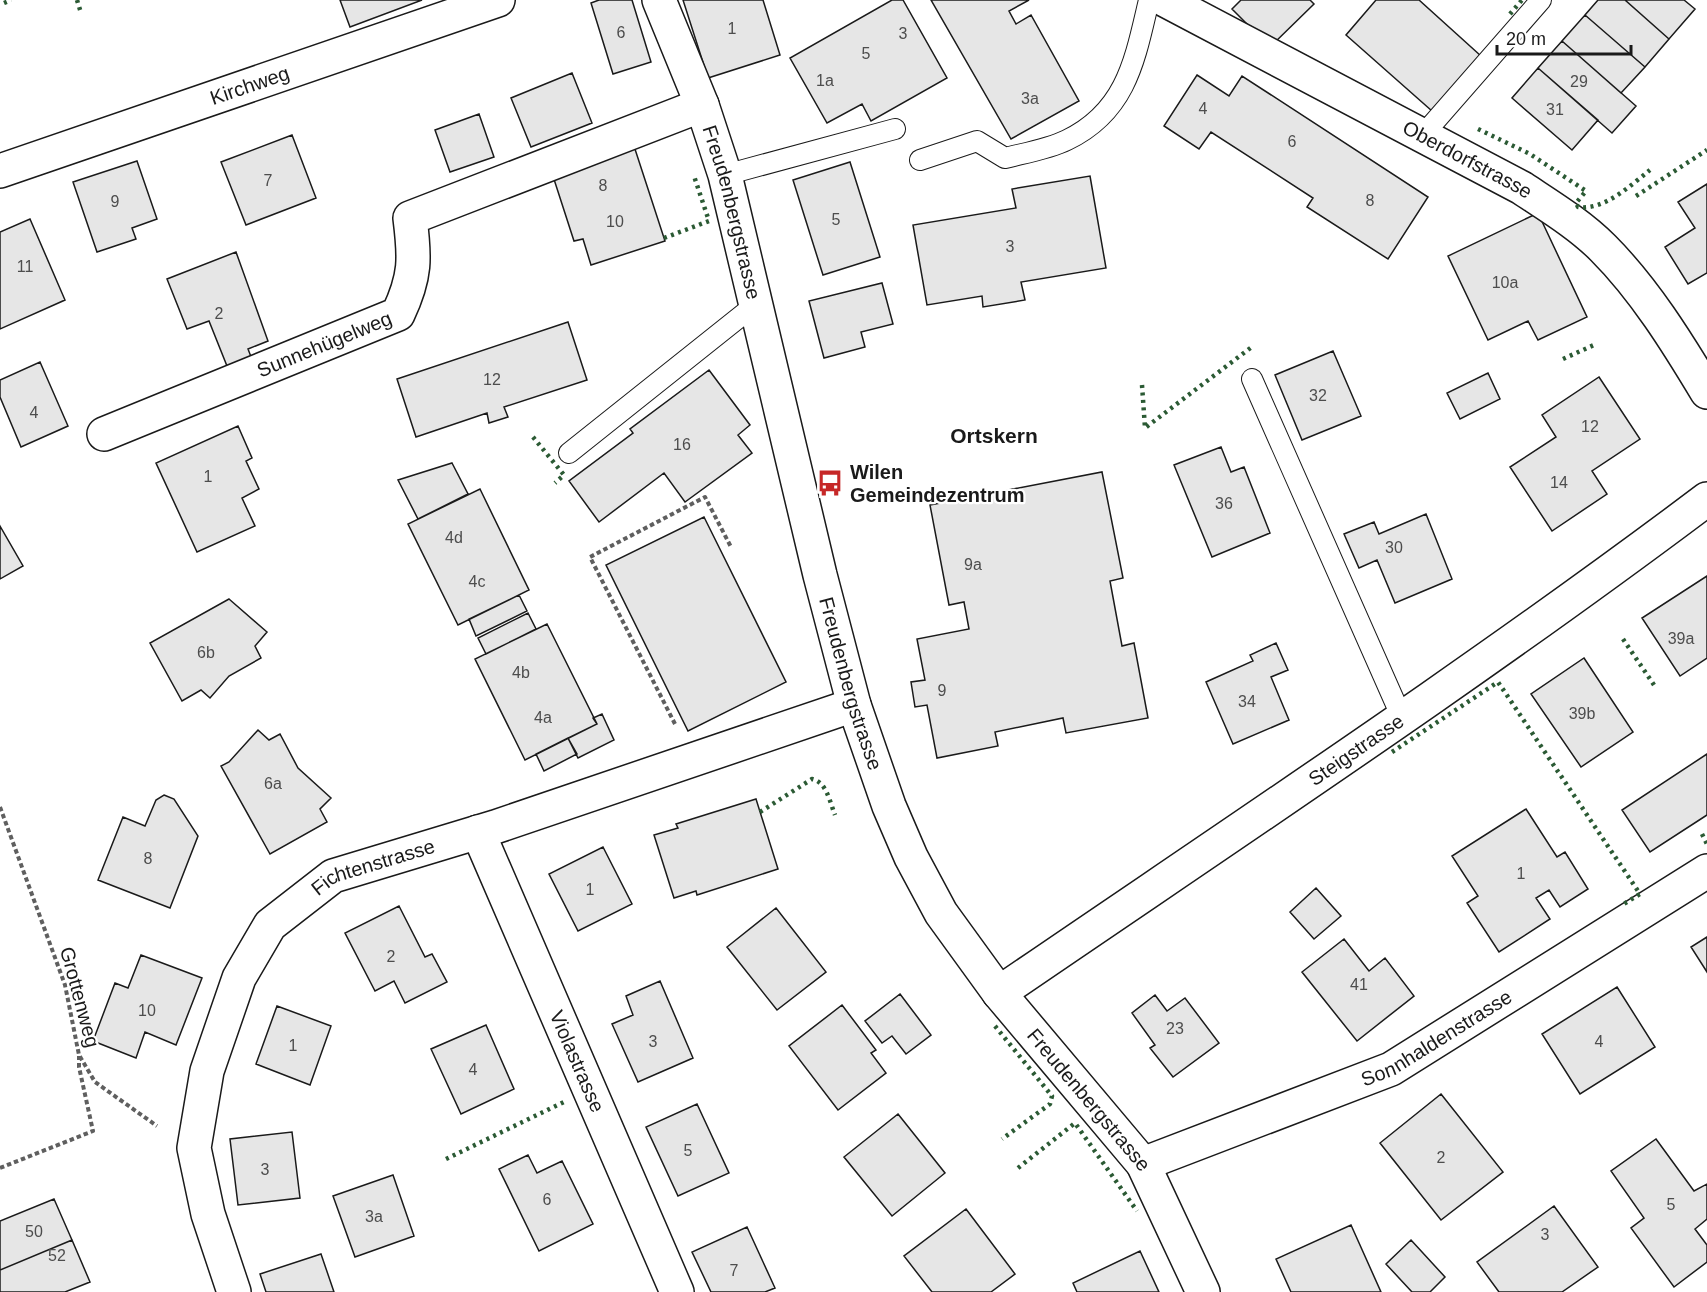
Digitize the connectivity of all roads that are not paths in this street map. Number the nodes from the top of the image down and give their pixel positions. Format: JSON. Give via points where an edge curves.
{"nodes":[{"id":1,"x":498,"y":0,"type":"edge"},
{"id":2,"x":659,"y":0,"type":"edge"},
{"id":3,"x":1149,"y":0,"type":"edge"},
{"id":4,"x":1165,"y":0,"type":"edge"},
{"id":5,"x":1541,"y":0,"type":"edge"},
{"id":6,"x":702,"y":105,"type":"junction"},
{"id":7,"x":895,"y":129,"type":"dead end"},
{"id":8,"x":1422,"y":136,"type":"junction"},
{"id":9,"x":920,"y":160,"type":"dead end"},
{"id":10,"x":0,"y":171,"type":"edge"},
{"id":11,"x":725,"y":175,"type":"junction"},
{"id":12,"x":756,"y":304,"type":"junction"},
{"id":13,"x":1251,"y":379,"type":"dead end"},
{"id":14,"x":1707,"y":392,"type":"edge"},
{"id":15,"x":104,"y":434,"type":"dead end"},
{"id":16,"x":569,"y":453,"type":"dead end"},
{"id":17,"x":1707,"y":499,"type":"edge"},
{"id":18,"x":854,"y":705,"type":"junction"},
{"id":19,"x":1401,"y":718,"type":"junction"},
{"id":20,"x":478,"y":832,"type":"junction"},
{"id":21,"x":1707,"y":871,"type":"edge"},
{"id":22,"x":999,"y":993,"type":"junction"},
{"id":23,"x":1143,"y":1164,"type":"junction"},
{"id":24,"x":234,"y":1292,"type":"edge"},
{"id":25,"x":677,"y":1292,"type":"edge"},
{"id":26,"x":1203,"y":1292,"type":"edge"}],
"edges":[{"from":1,"to":10,"type":"street","name":"Kirchweg"},
{"from":2,"to":6,"type":"street","name":"Freudenbergstrasse"},
{"from":3,"to":9,"type":"lane","via":[[1122,92],[1108,111],[1085,130],[1065,141],[1005,158],[977,141]]},
{"from":4,"to":8,"type":"street","name":"Oberdorfstrasse"},
{"from":5,"to":8,"type":"lane"},
{"from":6,"to":11,"type":"street","name":"Freudenbergstrasse"},
{"from":6,"to":15,"type":"street","name":"Sunnehügelweg","via":[[410,218],[415,260],[408,293],[398,314]]},
{"from":7,"to":11,"type":"lane"},
{"from":8,"to":14,"type":"street","name":"Oberdorfstrasse","via":[[1522,188],[1602,247],[1638,287]]},
{"from":11,"to":12,"type":"street","name":"Freudenbergstrasse"},
{"from":12,"to":16,"type":"lane"},
{"from":12,"to":18,"type":"street","name":"Freudenbergstrasse"},
{"from":13,"to":19,"type":"lane"},
{"from":17,"to":19,"type":"street","name":"Steigstrasse","via":[[1616,568]]},
{"from":18,"to":20,"type":"street","name":"Fichtenstrasse"},
{"from":18,"to":22,"type":"street","name":"Freudenbergstrasse","via":[[910,857],[941,913]]},
{"from":19,"to":22,"type":"street","name":"Steigstrasse"},
{"from":20,"to":24,"type":"street","name":"Fichtenstrasse","via":[[333,876],[270,925],[239,978],[207,1071],[194,1148],[208,1214]]},
{"from":20,"to":25,"type":"street","name":"Violastrasse"},
{"from":21,"to":23,"type":"street","name":"Sonnhaldenstrasse","via":[[1392,1069]]},
{"from":22,"to":23,"type":"street","name":"Freudenbergstrasse"},
{"from":23,"to":26,"type":"street","name":"Freudenbergstrasse"}]}
